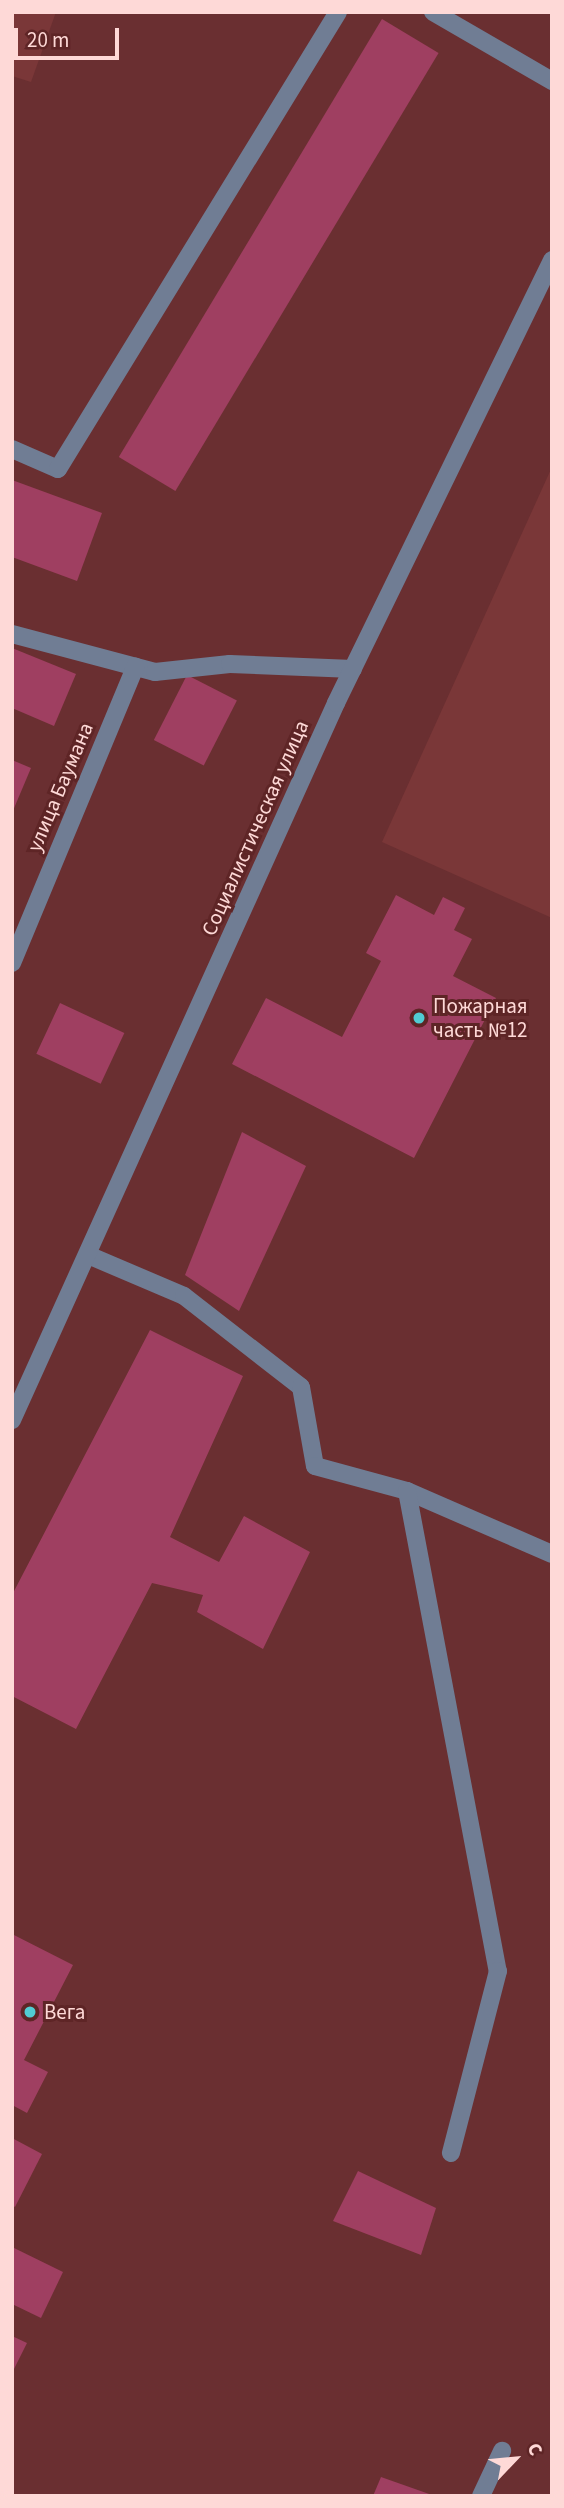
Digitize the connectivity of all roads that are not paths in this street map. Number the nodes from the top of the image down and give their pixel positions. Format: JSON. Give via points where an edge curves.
{"nodes":[{"id":1,"x":338,"y":12,"type":"edge"},
{"id":2,"x":433,"y":12,"type":"edge"},
{"id":3,"x":552,"y":81,"type":"edge"},
{"id":4,"x":552,"y":260,"type":"edge"},
{"id":5,"x":12,"y":449,"type":"edge"},
{"id":6,"x":12,"y":634,"type":"edge"},
{"id":7,"x":135,"y":667,"type":"junction"},
{"id":8,"x":353,"y":669,"type":"junction"},
{"id":9,"x":12,"y":963,"type":"edge"},
{"id":10,"x":88,"y":1255,"type":"junction"},
{"id":11,"x":12,"y":1420,"type":"edge"},
{"id":12,"x":407,"y":1491,"type":"junction"},
{"id":13,"x":552,"y":1554,"type":"edge"},
{"id":14,"x":451,"y":2153,"type":"dead end"},
{"id":15,"x":502,"y":2451,"type":"dead end"},
{"id":16,"x":481,"y":2496,"type":"edge"}],
"edges":[{"from":1,"to":5,"type":"street","via":[[58,469]]},
{"from":2,"to":3,"type":"street"},
{"from":4,"to":8,"type":"street","name":"Социалистическая улица"},
{"from":6,"to":7,"type":"street"},
{"from":7,"to":8,"type":"street","via":[[155,672],[230,664]]},
{"from":7,"to":9,"type":"street","name":"улица Баумана"},
{"from":8,"to":10,"type":"street","name":"Социалистическая улица"},
{"from":10,"to":11,"type":"street","name":"Социалистическая улица"},
{"from":10,"to":12,"type":"street","via":[[184,1296],[301,1387],[315,1466]]},
{"from":12,"to":13,"type":"street"},
{"from":12,"to":14,"type":"street","via":[[498,1971]]},
{"from":15,"to":16,"type":"street"}]}
